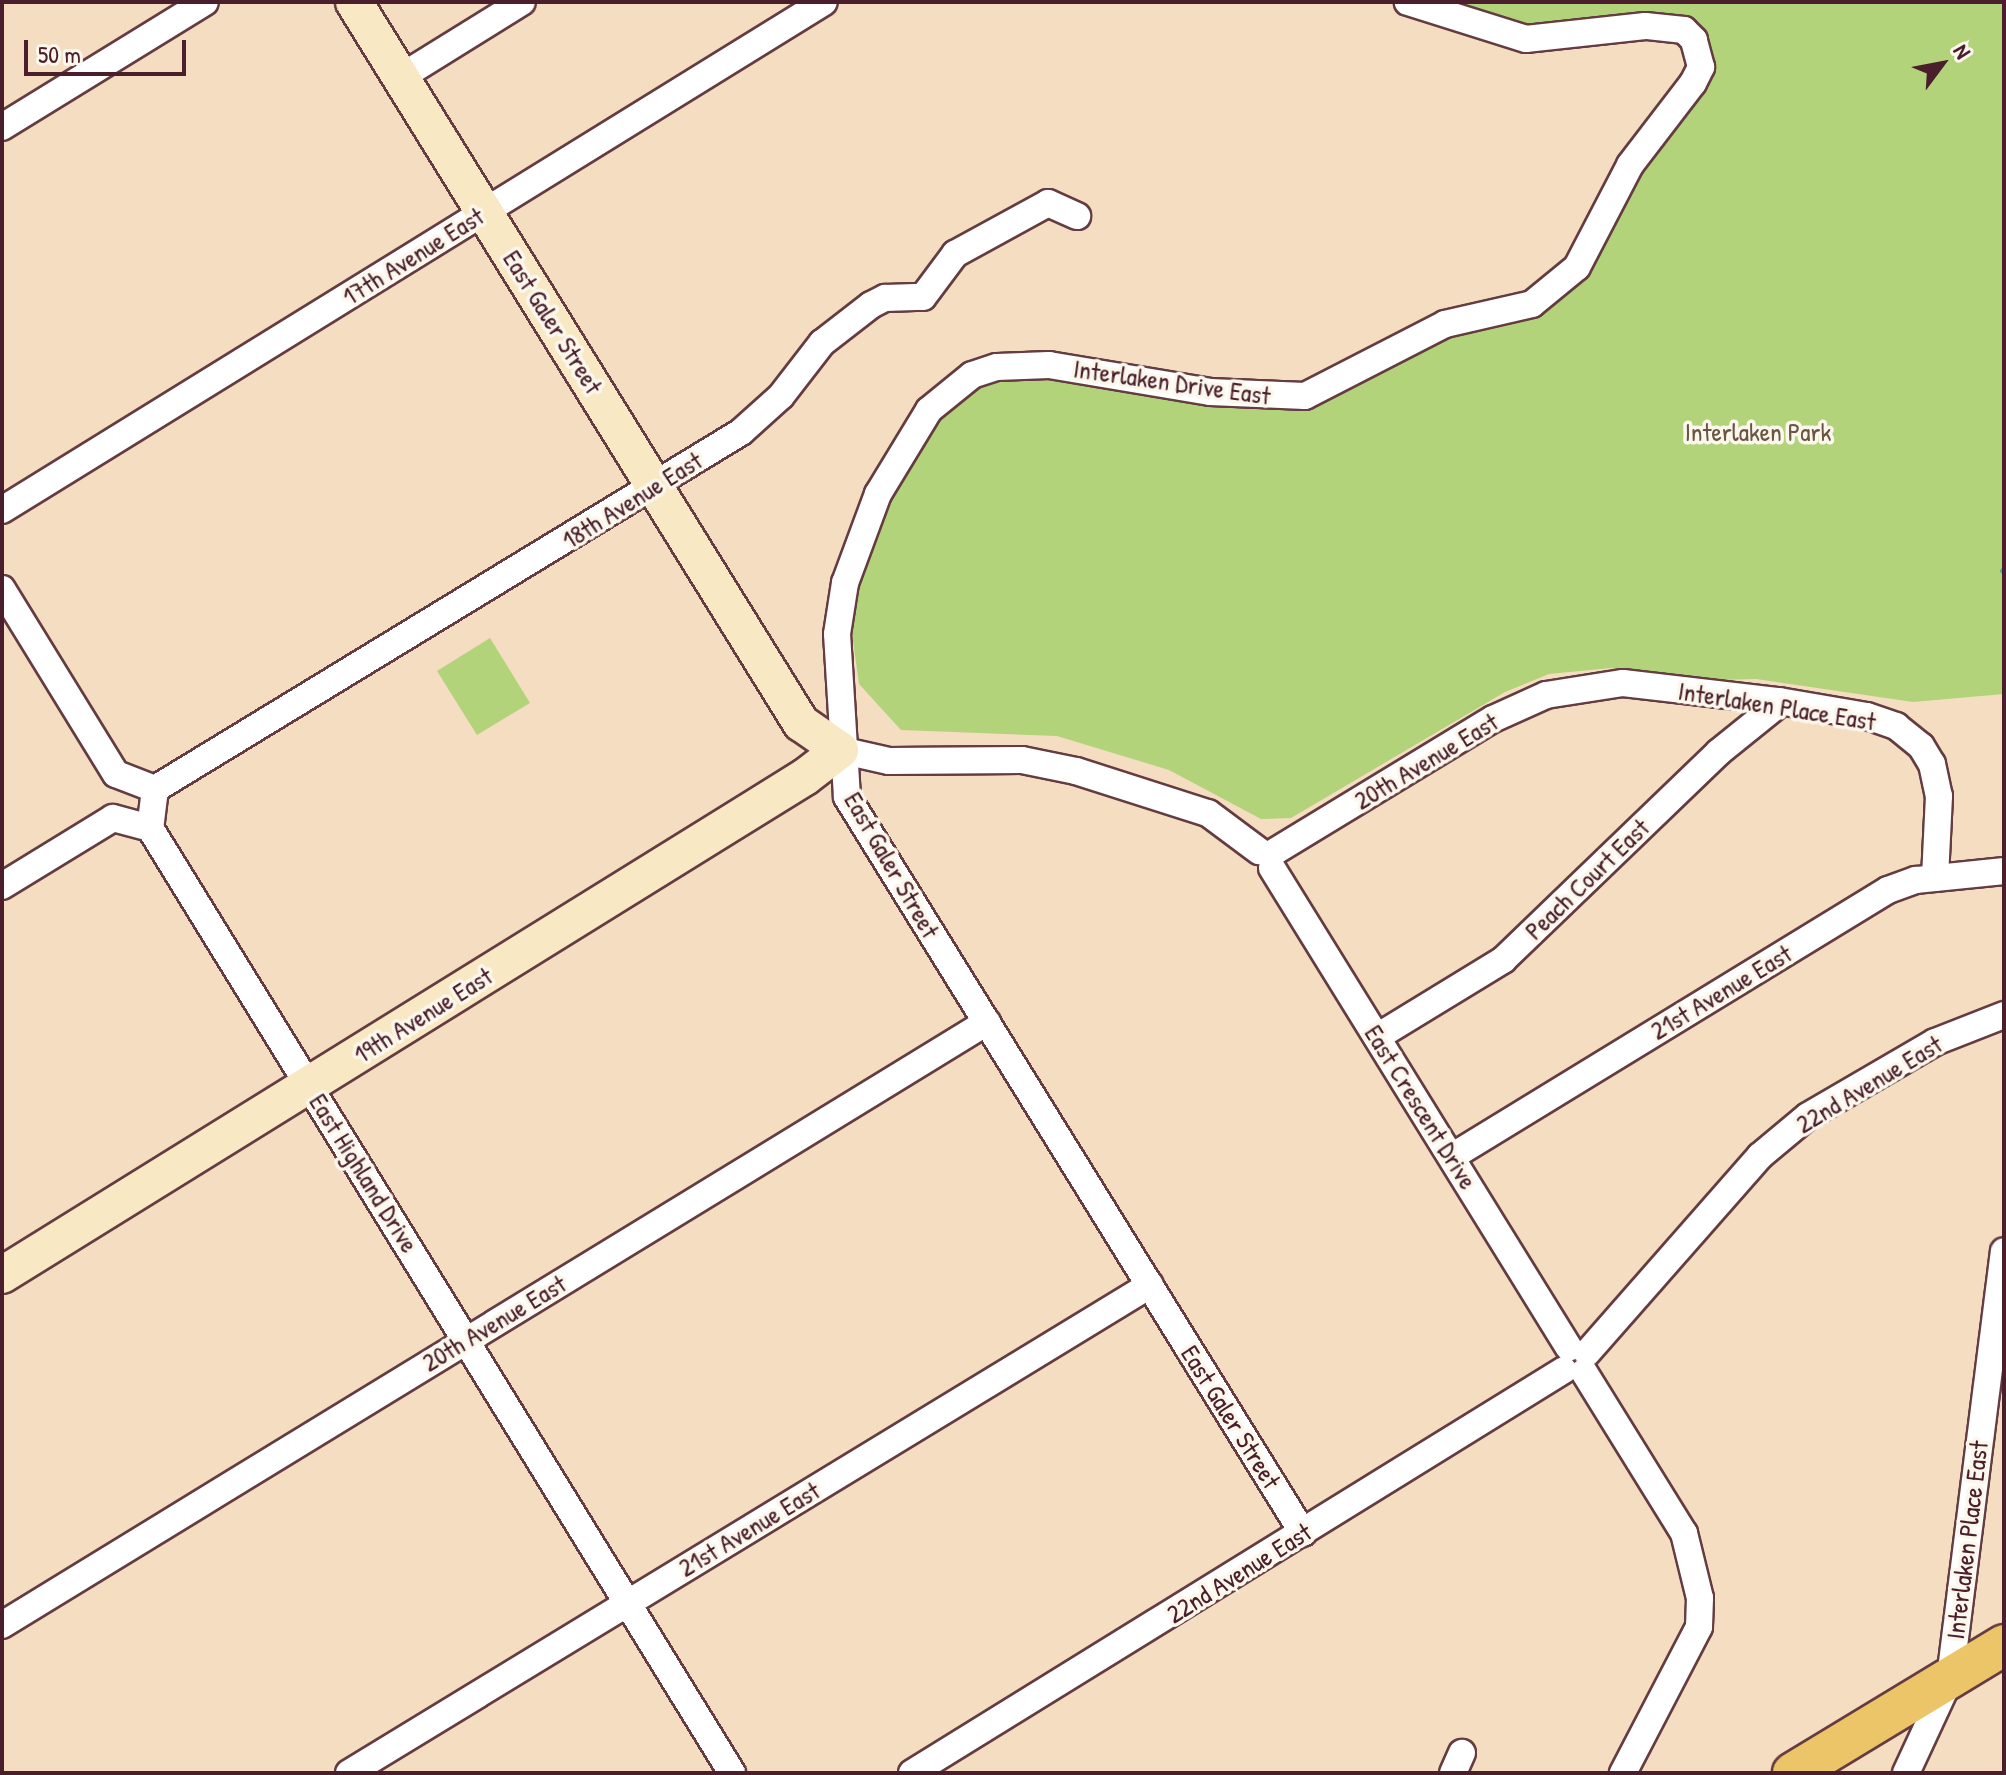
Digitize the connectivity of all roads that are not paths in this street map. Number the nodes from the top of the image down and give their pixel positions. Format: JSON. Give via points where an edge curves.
{"nodes":[{"id":1,"x":205,"y":2,"type":"edge"},
{"id":2,"x":354,"y":2,"type":"edge"},
{"id":3,"x":522,"y":2,"type":"edge"},
{"id":4,"x":824,"y":2,"type":"edge"},
{"id":5,"x":1408,"y":2,"type":"edge"},
{"id":6,"x":401,"y":77,"type":"junction"},
{"id":7,"x":2,"y":127,"type":"edge"},
{"id":8,"x":484,"y":212,"type":"junction"},
{"id":9,"x":1077,"y":216,"type":"dead end"},
{"id":10,"x":655,"y":487,"type":"junction"},
{"id":11,"x":2,"y":510,"type":"edge"},
{"id":12,"x":2,"y":589,"type":"edge"},
{"id":13,"x":1586,"y":686,"type":"joint"},
{"id":14,"x":1781,"y":702,"type":"junction"},
{"id":15,"x":840,"y":750,"type":"junction"},
{"id":16,"x":155,"y":789,"type":"junction"},
{"id":17,"x":150,"y":828,"type":"junction"},
{"id":18,"x":1268,"y":857,"type":"junction"},
{"id":19,"x":2004,"y":871,"type":"edge"},
{"id":20,"x":1935,"y":878,"type":"junction"},
{"id":21,"x":2,"y":886,"type":"edge"},
{"id":22,"x":2004,"y":1015,"type":"edge"},
{"id":23,"x":987,"y":1022,"type":"junction"},
{"id":24,"x":1377,"y":1037,"type":"junction"},
{"id":25,"x":310,"y":1085,"type":"junction"},
{"id":26,"x":1453,"y":1156,"type":"junction"},
{"id":27,"x":2004,"y":1251,"type":"edge"},
{"id":28,"x":2,"y":1275,"type":"edge"},
{"id":29,"x":1150,"y":1285,"type":"junction"},
{"id":30,"x":467,"y":1339,"type":"junction"},
{"id":31,"x":1576,"y":1361,"type":"junction"},
{"id":32,"x":1303,"y":1533,"type":"junction"},
{"id":33,"x":628,"y":1603,"type":"junction"},
{"id":34,"x":2,"y":1625,"type":"edge"},
{"id":35,"x":2004,"y":1645,"type":"edge"},
{"id":36,"x":1950,"y":1678,"type":"junction"},
{"id":37,"x":349,"y":1773,"type":"edge"},
{"id":38,"x":732,"y":1773,"type":"edge"},
{"id":39,"x":912,"y":1773,"type":"edge"},
{"id":40,"x":1623,"y":1773,"type":"edge"},
{"id":41,"x":1793,"y":1773,"type":"edge"},
{"id":42,"x":1906,"y":1773,"type":"edge"}],
"edges":[{"from":1,"to":7,"type":"street"},
{"from":2,"to":6,"type":"street","name":"East Galer Street"},
{"from":3,"to":6,"type":"street"},
{"from":4,"to":8,"type":"street","name":"17th Avenue East"},
{"from":5,"to":15,"type":"street","name":"Interlaken Drive East","via":[[1526,39],[1670,26],[1694,40],[1701,67],[1630,165],[1593,246],[1557,288],[1532,304],[1445,324],[1305,396],[1210,392],[1024,364],[972,375],[950,388],[929,410],[878,494],[845,583],[837,634]]},
{"from":6,"to":8,"type":"street","name":"East Galer Street"},
{"from":8,"to":10,"type":"street","name":"East Galer Street"},
{"from":8,"to":11,"type":"street","name":"17th Avenue East"},
{"from":9,"to":10,"type":"street","name":"18th Avenue East","via":[[1048,203],[955,254],[923,297],[885,298],[871,305],[822,343],[763,415]]},
{"from":10,"to":15,"type":"street","name":"East Galer Street","via":[[801,723]]},
{"from":10,"to":16,"type":"street","name":"18th Avenue East"},
{"from":12,"to":16,"type":"street","via":[[116,774]]},
{"from":13,"to":14,"type":"street","name":"Interlaken Place East","via":[[1623,683]]},
{"from":13,"to":18,"type":"street","name":"20th Avenue East","via":[[1546,695],[1493,719]]},
{"from":14,"to":20,"type":"street","name":"Interlaken Place East","via":[[1867,716],[1896,726],[1921,746],[1932,764],[1939,796]]},
{"from":14,"to":24,"type":"street","name":"Peach Court East","via":[[1719,752],[1503,960]]},
{"from":15,"to":18,"type":"street","name":"East Crescent Drive","via":[[889,761],[1022,760],[1076,771],[1208,813]]},
{"from":15,"to":23,"type":"street","name":"East Galer Street","via":[[847,797]]},
{"from":15,"to":25,"type":"street","name":"19th Avenue East","via":[[805,777]]},
{"from":16,"to":17,"type":"street"},
{"from":17,"to":21,"type":"street","via":[[113,818]]},
{"from":17,"to":25,"type":"street","name":"East Highland Drive"},
{"from":18,"to":24,"type":"street","name":"East Crescent Drive"},
{"from":19,"to":20,"type":"street","name":"21st Avenue East"},
{"from":20,"to":26,"type":"street","name":"21st Avenue East","via":[[1888,890]]},
{"from":22,"to":31,"type":"street","name":"22nd Avenue East","via":[[1935,1042],[1808,1116],[1760,1156]]},
{"from":23,"to":29,"type":"street","name":"East Galer Street"},
{"from":23,"to":30,"type":"street","name":"20th Avenue East"},
{"from":24,"to":26,"type":"street","name":"East Crescent Drive"},
{"from":25,"to":28,"type":"street","name":"19th Avenue East"},
{"from":25,"to":30,"type":"street","name":"East Highland Drive"},
{"from":26,"to":31,"type":"street","name":"East Crescent Drive"},
{"from":27,"to":36,"type":"street","name":"Interlaken Place East"},
{"from":29,"to":32,"type":"street","name":"East Galer Street"},
{"from":29,"to":33,"type":"street","name":"21st Avenue East"},
{"from":30,"to":33,"type":"street","name":"East Highland Drive"},
{"from":30,"to":34,"type":"street","name":"20th Avenue East"},
{"from":31,"to":32,"type":"street","name":"22nd Avenue East"},
{"from":31,"to":40,"type":"street","name":"East Crescent Drive","via":[[1684,1533],[1700,1598],[1699,1627]]},
{"from":32,"to":39,"type":"street","name":"22nd Avenue East"},
{"from":33,"to":37,"type":"street","name":"21st Avenue East"},
{"from":33,"to":38,"type":"street","name":"East Highland Drive"},
{"from":35,"to":36,"type":"main road"},
{"from":36,"to":41,"type":"main road"},
{"from":36,"to":42,"type":"street","name":"Interlaken Place East"}]}
